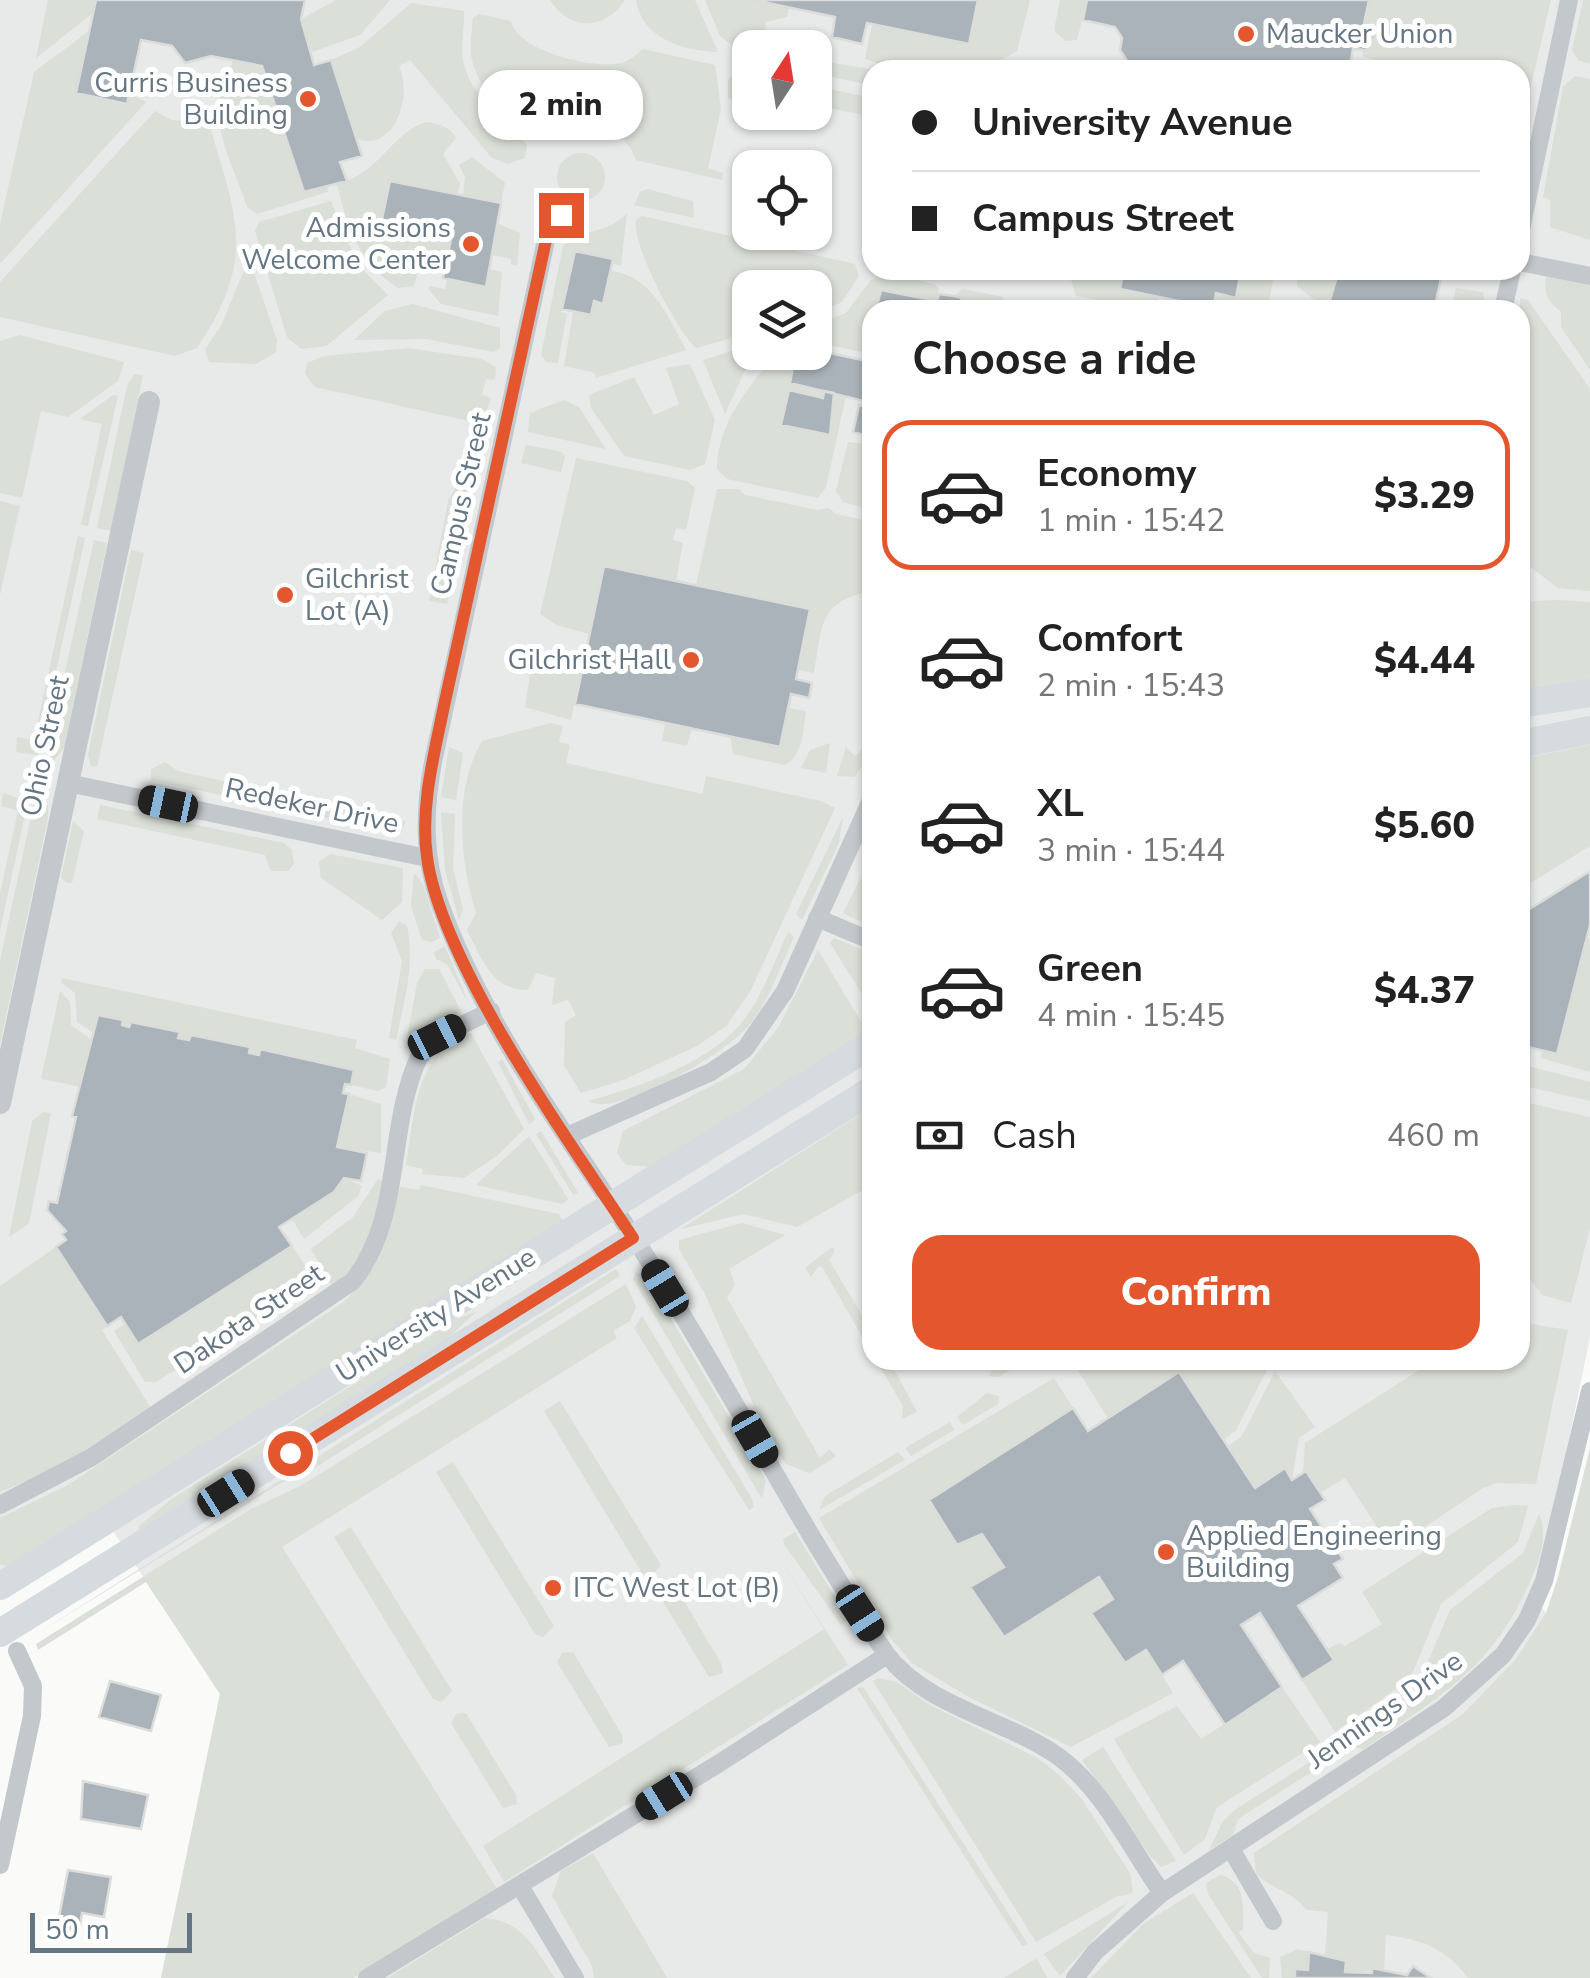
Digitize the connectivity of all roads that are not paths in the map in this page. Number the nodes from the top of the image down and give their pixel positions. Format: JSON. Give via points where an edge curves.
{"nodes":[{"id":1,"x":1569,"y":0,"type":"edge"},
{"id":2,"x":1530,"y":151,"type":"edge"},
{"id":3,"x":561,"y":215,"type":"dead end"},
{"id":4,"x":1530,"y":264,"type":"edge"},
{"id":5,"x":1590,"y":276,"type":"edge"},
{"id":6,"x":149,"y":402,"type":"dead end"},
{"id":7,"x":1590,"y":693,"type":"edge"},
{"id":8,"x":1530,"y":702,"type":"edge"},
{"id":9,"x":1590,"y":730,"type":"edge"},
{"id":10,"x":1530,"y":742,"type":"edge"},
{"id":11,"x":68,"y":783,"type":"junction"},
{"id":12,"x":862,"y":820,"type":"edge"},
{"id":13,"x":427,"y":858,"type":"junction"},
{"id":14,"x":817,"y":918,"type":"junction"},
{"id":15,"x":862,"y":937,"type":"edge"},
{"id":16,"x":491,"y":1011,"type":"junction"},
{"id":17,"x":862,"y":1050,"type":"edge"},
{"id":18,"x":862,"y":1096,"type":"edge"},
{"id":19,"x":0,"y":1103,"type":"edge"},
{"id":20,"x":567,"y":1136,"type":"junction"},
{"id":21,"x":612,"y":1206,"type":"junction"},
{"id":22,"x":633,"y":1238,"type":"junction"},
{"id":23,"x":1590,"y":1391,"type":"edge"},
{"id":24,"x":0,"y":1505,"type":"edge"},
{"id":25,"x":0,"y":1586,"type":"edge"},
{"id":26,"x":9,"y":1642,"type":"edge"},
{"id":27,"x":887,"y":1654,"type":"junction"},
{"id":28,"x":1231,"y":1849,"type":"junction"},
{"id":29,"x":0,"y":1865,"type":"edge"},
{"id":30,"x":520,"y":1886,"type":"junction"},
{"id":31,"x":1162,"y":1893,"type":"junction"},
{"id":32,"x":1274,"y":1922,"type":"dead end"},
{"id":33,"x":366,"y":1978,"type":"edge"},
{"id":34,"x":575,"y":1978,"type":"edge"},
{"id":35,"x":1075,"y":1978,"type":"edge"}],
"edges":[{"from":1,"to":2,"type":"street"},
{"from":3,"to":13,"type":"street","name":"Campus Street","via":[[550,222],[444,706],[430,776]]},
{"from":4,"to":5,"type":"street"},
{"from":6,"to":11,"type":"street","name":"Ohio Street"},
{"from":7,"to":8,"type":"main road"},
{"from":9,"to":10,"type":"main road"},
{"from":11,"to":13,"type":"street","name":"Redeker Drive"},
{"from":11,"to":19,"type":"street","name":"Ohio Street"},
{"from":12,"to":14,"type":"street"},
{"from":13,"to":16,"type":"street","name":"Campus Street","via":[[452,935]]},
{"from":14,"to":15,"type":"street"},
{"from":14,"to":20,"type":"street","via":[[776,1008],[745,1049],[710,1072]]},
{"from":16,"to":20,"type":"street","name":"Campus Street"},
{"from":16,"to":24,"type":"street","name":"Dakota Street","via":[[432,1040],[419,1057],[383,1225],[353,1281],[92,1457]]},
{"from":17,"to":21,"type":"main road","name":"University Avenue"},
{"from":18,"to":22,"type":"main road","name":"University Avenue"},
{"from":20,"to":21,"type":"street","name":"Campus Street"},
{"from":21,"to":22,"type":"street","name":"Campus Street"},
{"from":21,"to":25,"type":"main road","name":"University Avenue"},
{"from":22,"to":26,"type":"main road","name":"University Avenue"},
{"from":22,"to":27,"type":"street"},
{"from":23,"to":28,"type":"street","name":"Jennings Drive","via":[[1544,1580],[1503,1656],[1444,1708]]},
{"from":26,"to":29,"type":"street","via":[[33,1686],[32,1716]]},
{"from":27,"to":30,"type":"street"},
{"from":27,"to":31,"type":"street","via":[[910,1678],[1064,1761]]},
{"from":28,"to":31,"type":"street","name":"Jennings Drive"},
{"from":28,"to":32,"type":"street"},
{"from":30,"to":33,"type":"street"},
{"from":30,"to":34,"type":"street"},
{"from":31,"to":35,"type":"street","name":"Jennings Drive"}]}
